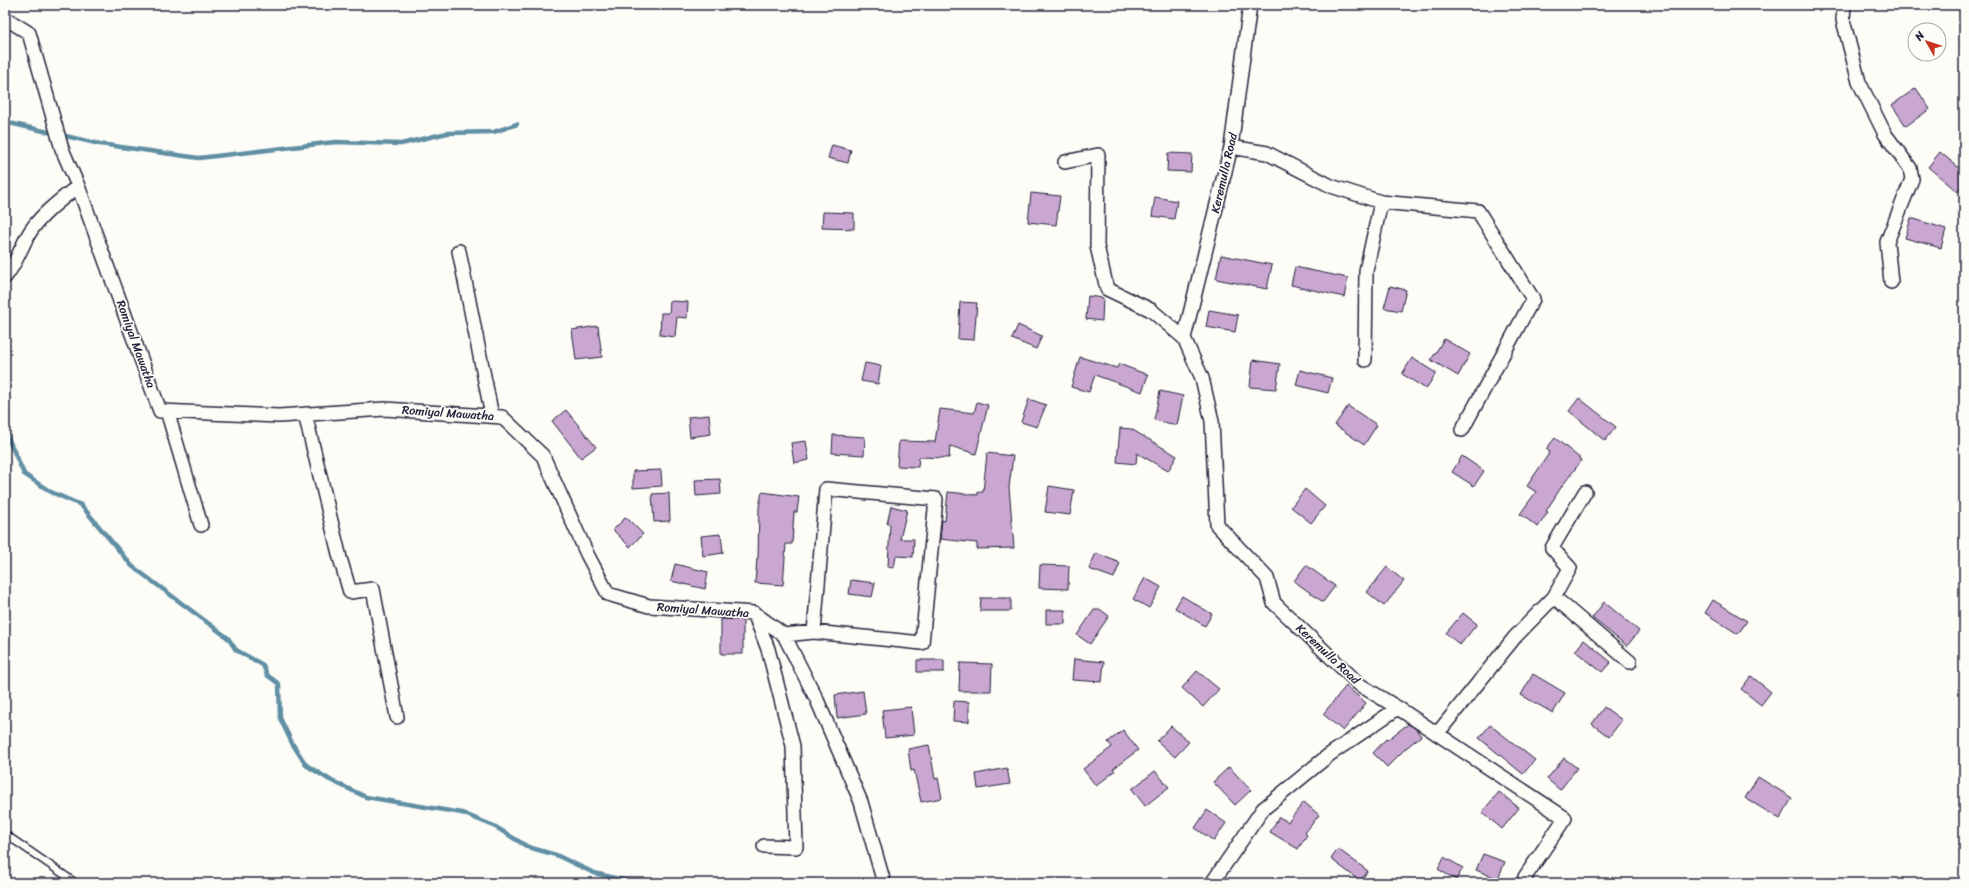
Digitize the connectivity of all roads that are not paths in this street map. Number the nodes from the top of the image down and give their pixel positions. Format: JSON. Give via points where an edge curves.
{"nodes":[{"id":1,"x":1250,"y":5,"type":"edge"},
{"id":2,"x":1844,"y":5,"type":"edge"},
{"id":3,"x":5,"y":18,"type":"edge"},
{"id":4,"x":1231,"y":147,"type":"junction"},
{"id":5,"x":1065,"y":162,"type":"dead end"},
{"id":6,"x":78,"y":186,"type":"junction"},
{"id":7,"x":1381,"y":202,"type":"junction"},
{"id":8,"x":459,"y":250,"type":"dead end"},
{"id":9,"x":5,"y":278,"type":"edge"},
{"id":10,"x":1891,"y":282,"type":"dead end"},
{"id":11,"x":1184,"y":338,"type":"junction"},
{"id":12,"x":1365,"y":360,"type":"dead end"},
{"id":13,"x":167,"y":411,"type":"junction"},
{"id":14,"x":306,"y":414,"type":"junction"},
{"id":15,"x":492,"y":416,"type":"junction"},
{"id":16,"x":1462,"y":430,"type":"dead end"},
{"id":17,"x":1585,"y":492,"type":"dead end"},
{"id":18,"x":201,"y":525,"type":"dead end"},
{"id":19,"x":1554,"y":597,"type":"junction"},
{"id":20,"x":754,"y":613,"type":"junction"},
{"id":21,"x":814,"y":632,"type":"junction"},
{"id":22,"x":784,"y":635,"type":"junction"},
{"id":23,"x":1630,"y":662,"type":"dead end"},
{"id":24,"x":1398,"y":708,"type":"junction"},
{"id":25,"x":397,"y":717,"type":"dead end"},
{"id":26,"x":1437,"y":734,"type":"junction"},
{"id":27,"x":5,"y":834,"type":"edge"},
{"id":28,"x":764,"y":846,"type":"dead end"},
{"id":29,"x":76,"y":883,"type":"edge"},
{"id":30,"x":884,"y":883,"type":"edge"},
{"id":31,"x":1212,"y":883,"type":"edge"},
{"id":32,"x":1526,"y":883,"type":"edge"}],
"edges":[{"from":1,"to":4,"type":"street","name":"Keremulla Road"},
{"from":2,"to":10,"type":"street","via":[[1843,20],[1859,82],[1885,134],[1910,168],[1912,179],[1887,242]]},
{"from":3,"to":6,"type":"street","name":"Romiyal Mawatha","via":[[29,34],[62,149]]},
{"from":4,"to":7,"type":"street","via":[[1267,152],[1331,186]]},
{"from":4,"to":11,"type":"street","name":"Keremulla Road"},
{"from":5,"to":11,"type":"street","name":"Keremulla Road","via":[[1098,156],[1097,246],[1107,289],[1151,310]]},
{"from":6,"to":9,"type":"street","via":[[56,203],[32,229],[15,265]]},
{"from":6,"to":13,"type":"street","name":"Romiyal Mawatha","via":[[160,411]]},
{"from":7,"to":12,"type":"street","via":[[1366,271]]},
{"from":7,"to":16,"type":"street","via":[[1478,211],[1533,299]]},
{"from":8,"to":15,"type":"street"},
{"from":11,"to":24,"type":"street","name":"Keremulla Road","via":[[1202,378],[1212,422],[1216,525],[1267,578],[1274,603],[1360,685]]},
{"from":13,"to":14,"type":"street","name":"Romiyal Mawatha","via":[[279,416]]},
{"from":13,"to":18,"type":"street"},
{"from":14,"to":15,"type":"street","name":"Romiyal Mawatha","via":[[385,409]]},
{"from":14,"to":25,"type":"street","via":[[350,592],[373,589]]},
{"from":15,"to":20,"type":"street","name":"Romiyal Mawatha","via":[[502,417],[543,456],[608,594],[649,606]]},
{"from":17,"to":19,"type":"street","via":[[1552,548],[1570,568]]},
{"from":19,"to":23,"type":"street"},
{"from":19,"to":26,"type":"street","via":[[1515,637]]},
{"from":20,"to":22,"type":"street","name":"Romiyal Mawatha"},
{"from":20,"to":28,"type":"street","via":[[768,649],[793,746],[796,847]]},
{"from":21,"to":21,"type":"street","via":[[922,643],[936,499],[826,489]]},
{"from":21,"to":22,"type":"street"},
{"from":22,"to":30,"type":"street","name":"Romiyal Mawatha","via":[[817,700],[861,802]]},
{"from":24,"to":26,"type":"street","name":"Keremulla Road"},
{"from":24,"to":31,"type":"street","via":[[1329,755],[1263,809]]},
{"from":26,"to":32,"type":"street","name":"Keremulla Road","via":[[1565,818],[1524,877]]},
{"from":27,"to":29,"type":"lane"}]}
